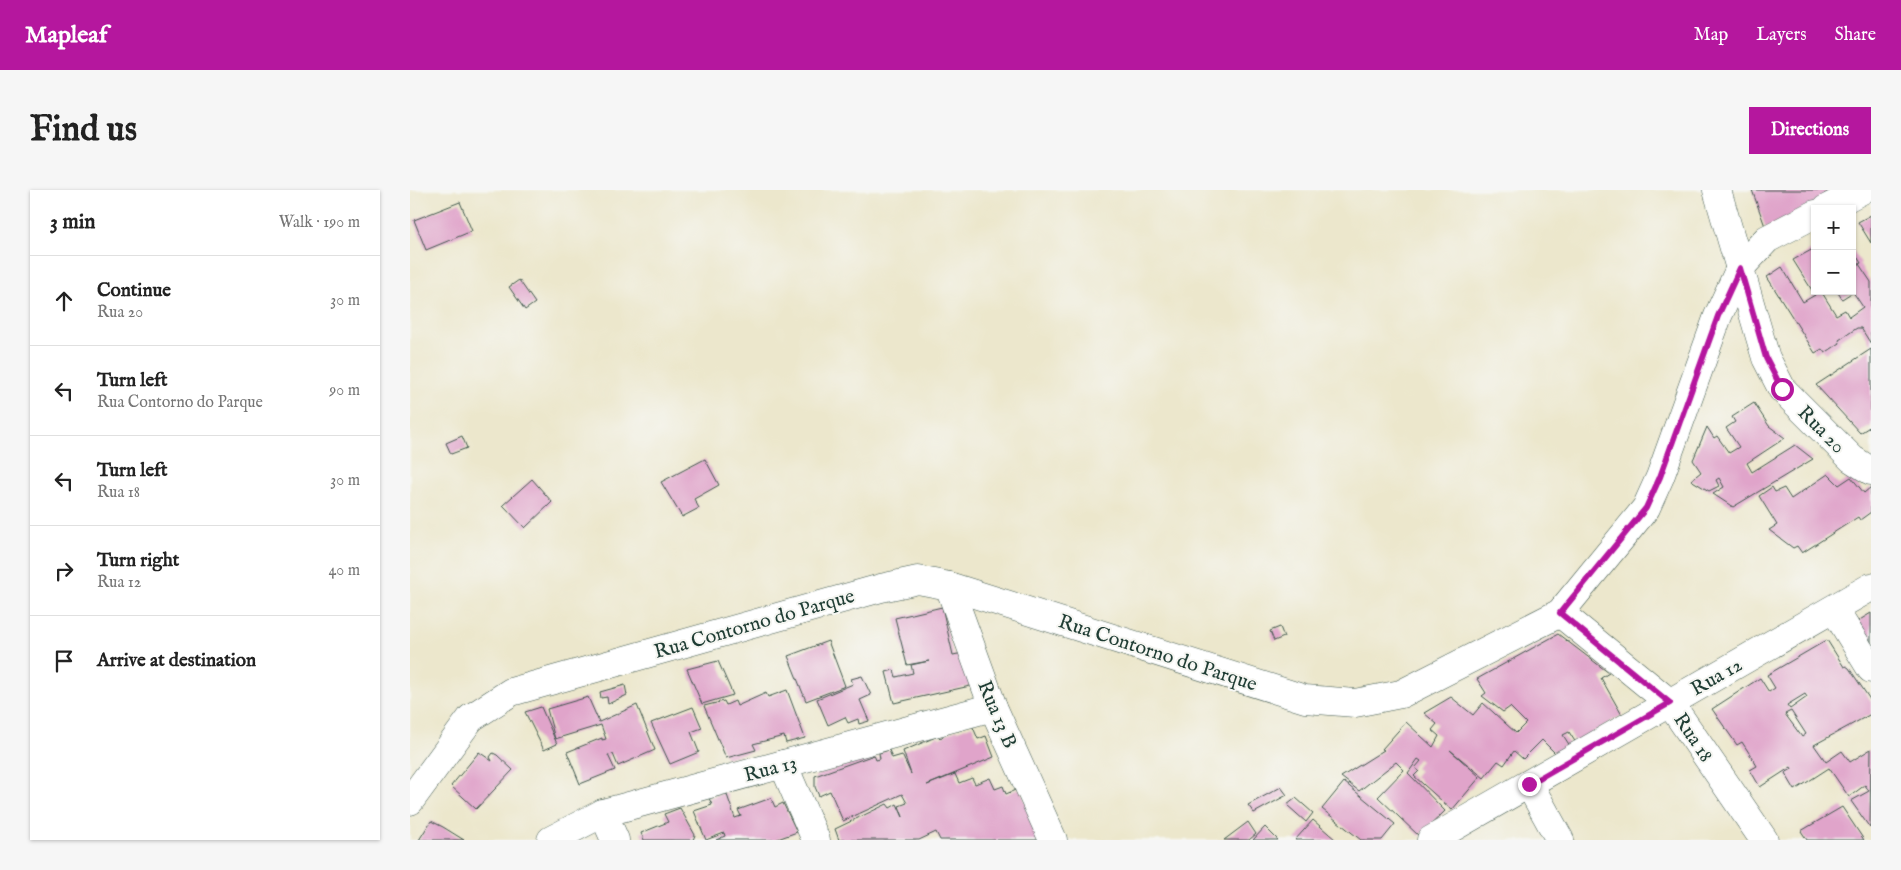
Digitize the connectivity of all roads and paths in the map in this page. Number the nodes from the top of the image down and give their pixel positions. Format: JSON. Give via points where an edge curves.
{"nodes":[{"id":1,"x":1717,"y":190,"type":"edge"},
{"id":2,"x":1862,"y":190,"type":"edge"},
{"id":3,"x":1834,"y":205,"type":"edge"},
{"id":4,"x":1811,"y":216,"type":"edge"},
{"id":5,"x":1740,"y":268,"type":"junction"},
{"id":6,"x":1865,"y":460,"type":"edge"},
{"id":7,"x":949,"y":586,"type":"junction"},
{"id":8,"x":1871,"y":587,"type":"edge"},
{"id":9,"x":1834,"y":609,"type":"junction"},
{"id":10,"x":1560,"y":613,"type":"junction"},
{"id":11,"x":1871,"y":669,"type":"edge"},
{"id":12,"x":1670,"y":703,"type":"junction"},
{"id":13,"x":993,"y":708,"type":"junction"},
{"id":14,"x":783,"y":764,"type":"junction"},
{"id":15,"x":1529,"y":784,"type":"junction"},
{"id":16,"x":410,"y":801,"type":"edge"},
{"id":17,"x":603,"y":813,"type":"junction"},
{"id":18,"x":552,"y":840,"type":"edge"},
{"id":19,"x":615,"y":840,"type":"edge"},
{"id":20,"x":816,"y":840,"type":"edge"},
{"id":21,"x":1053,"y":840,"type":"edge"},
{"id":22,"x":1431,"y":840,"type":"edge"},
{"id":23,"x":1560,"y":840,"type":"edge"},
{"id":24,"x":1764,"y":840,"type":"edge"}],
"edges":[{"from":1,"to":5,"type":"street","name":"Rua 20"},
{"from":2,"to":3,"type":"street"},
{"from":4,"to":5,"type":"street","name":"Rua Contorno do Parque","via":[[1767,239]]},
{"from":5,"to":6,"type":"street","name":"Rua 20","via":[[1766,358],[1782,389]]},
{"from":5,"to":10,"type":"street","name":"Rua Contorno do Parque","via":[[1718,316],[1646,508]]},
{"from":7,"to":10,"type":"street","name":"Rua Contorno do Parque","via":[[1305,699],[1355,703],[1401,694]]},
{"from":7,"to":13,"type":"street","name":"Rua 13 B"},
{"from":7,"to":16,"type":"street","name":"Rua Contorno do Parque","via":[[918,580],[881,588],[511,692],[471,718]]},
{"from":8,"to":9,"type":"street","name":"Rua 12"},
{"from":9,"to":11,"type":"street"},
{"from":9,"to":12,"type":"street","name":"Rua 12"},
{"from":10,"to":12,"type":"street","name":"Rua 18"},
{"from":12,"to":15,"type":"street","name":"Rua 12"},
{"from":12,"to":24,"type":"street","name":"Rua 18"},
{"from":13,"to":14,"type":"street","name":"Rua 13"},
{"from":13,"to":21,"type":"street","name":"Rua 13 B"},
{"from":14,"to":17,"type":"street","name":"Rua 13"},
{"from":14,"to":20,"type":"street"},
{"from":15,"to":22,"type":"street","name":"Rua 12"},
{"from":15,"to":23,"type":"street"},
{"from":17,"to":18,"type":"street","name":"Rua 13"},
{"from":17,"to":19,"type":"street"}]}
